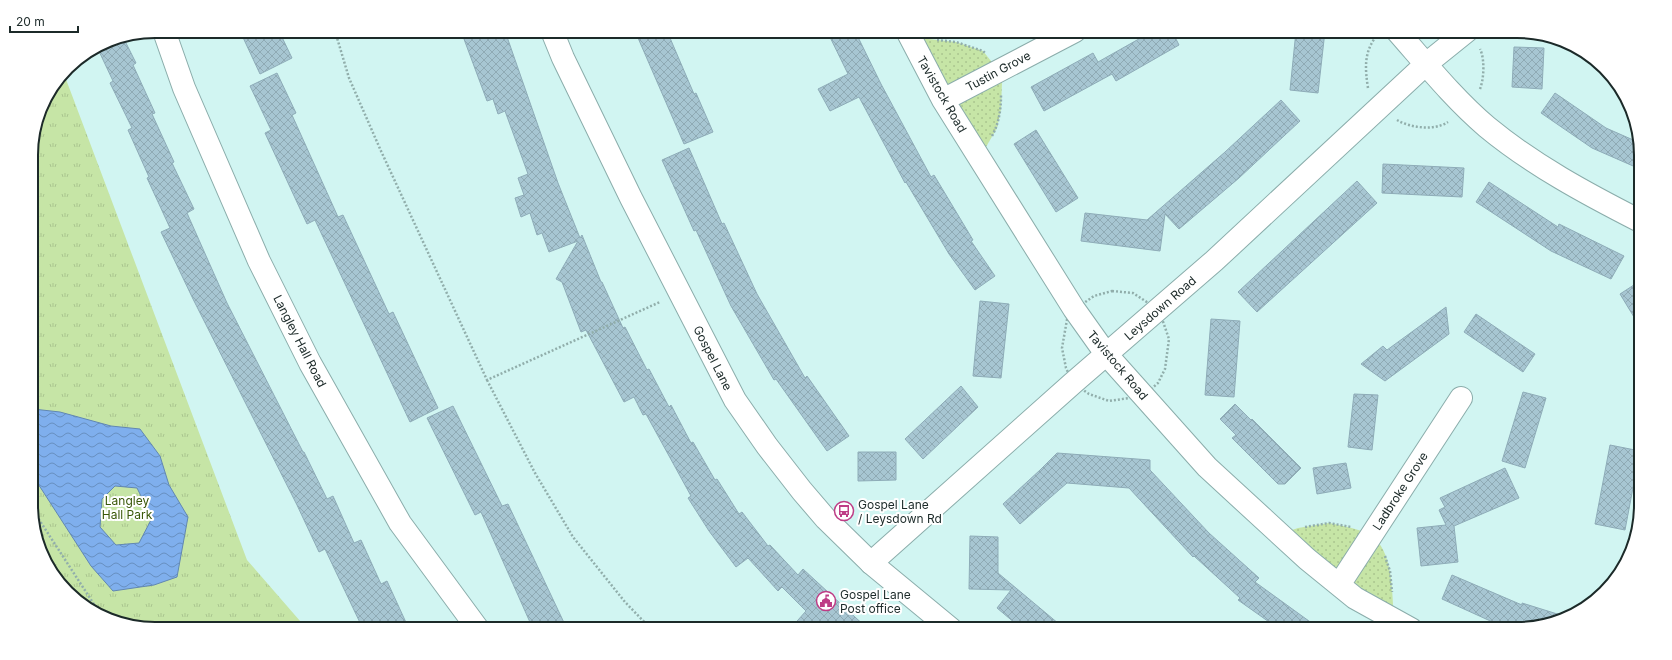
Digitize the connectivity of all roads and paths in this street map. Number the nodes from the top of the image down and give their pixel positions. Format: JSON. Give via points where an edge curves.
{"nodes":[{"id":1,"x":166,"y":38,"type":"edge"},
{"id":2,"x":336,"y":38,"type":"edge"},
{"id":3,"x":555,"y":38,"type":"edge"},
{"id":4,"x":911,"y":38,"type":"edge"},
{"id":5,"x":1062,"y":38,"type":"edge"},
{"id":6,"x":1404,"y":38,"type":"edge"},
{"id":7,"x":1458,"y":38,"type":"edge"},
{"id":8,"x":1426,"y":64,"type":"junction"},
{"id":9,"x":943,"y":100,"type":"junction"},
{"id":10,"x":1634,"y":218,"type":"edge"},
{"id":11,"x":680,"y":294,"type":"junction"},
{"id":12,"x":1106,"y":354,"type":"junction"},
{"id":13,"x":487,"y":380,"type":"junction"},
{"id":14,"x":1461,"y":398,"type":"dead end"},
{"id":15,"x":39,"y":519,"type":"edge"},
{"id":16,"x":871,"y":563,"type":"junction"},
{"id":17,"x":1339,"y":585,"type":"junction"},
{"id":18,"x":94,"y":605,"type":"edge"},
{"id":19,"x":473,"y":622,"type":"edge"},
{"id":20,"x":644,"y":622,"type":"edge"},
{"id":21,"x":943,"y":622,"type":"edge"},
{"id":22,"x":1398,"y":622,"type":"edge"}],
"edges":[{"from":1,"to":19,"type":"street","name":"Langley Hall Road","via":[[184,88],[256,254],[310,363],[400,523]]},
{"from":2,"to":13,"type":"path","via":[[349,78],[381,152]]},
{"from":3,"to":11,"type":"street","name":"Gospel Lane"},
{"from":4,"to":9,"type":"street","name":"Tavistock Road"},
{"from":5,"to":9,"type":"street","name":"Tustin Grove"},
{"from":6,"to":8,"type":"street"},
{"from":7,"to":8,"type":"street","name":"Leysdown Road"},
{"from":8,"to":10,"type":"street","via":[[1487,127],[1550,172]]},
{"from":8,"to":12,"type":"street","name":"Leysdown Road","via":[[1214,261]]},
{"from":9,"to":12,"type":"street","name":"Tavistock Road","via":[[1074,309]]},
{"from":11,"to":13,"type":"path"},
{"from":11,"to":16,"type":"street","name":"Gospel Lane","via":[[735,400],[767,446],[826,519]]},
{"from":12,"to":16,"type":"street","name":"Leysdown Road"},
{"from":12,"to":17,"type":"street","name":"Tavistock Road","via":[[1207,468]]},
{"from":13,"to":20,"type":"path","via":[[535,473],[573,537]]},
{"from":14,"to":17,"type":"street","name":"Ladbroke Grove"},
{"from":15,"to":18,"type":"path"},
{"from":16,"to":21,"type":"street","name":"Gospel Lane"},
{"from":17,"to":22,"type":"street","name":"Tavistock Road","via":[[1355,598]]}]}
